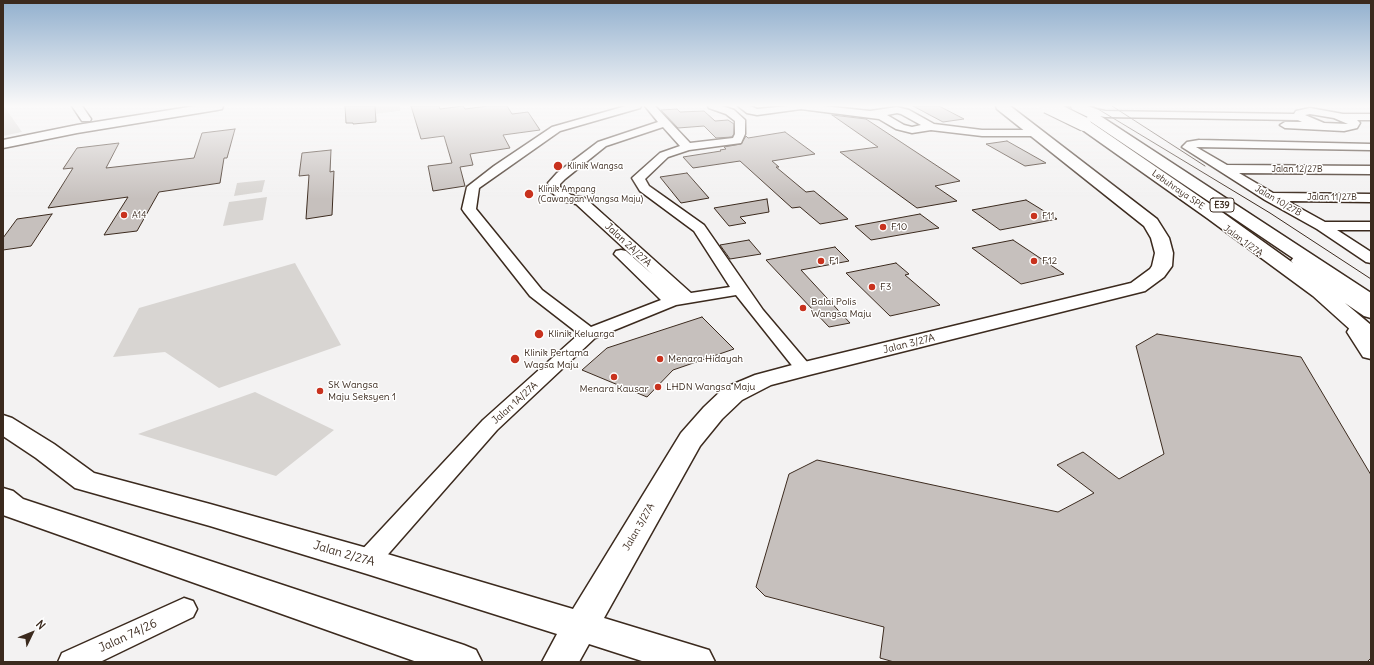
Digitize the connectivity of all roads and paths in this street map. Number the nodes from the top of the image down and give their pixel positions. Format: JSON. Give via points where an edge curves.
{"nodes":[{"id":1,"x":38,"y":137,"type":"edge"},
{"id":2,"x":545,"y":137,"type":"edge"},
{"id":3,"x":623,"y":137,"type":"edge"},
{"id":4,"x":677,"y":137,"type":"edge"},
{"id":5,"x":739,"y":137,"type":"edge"},
{"id":6,"x":1040,"y":137,"type":"edge"},
{"id":7,"x":1094,"y":137,"type":"edge"},
{"id":8,"x":1103,"y":137,"type":"edge"},
{"id":9,"x":1117,"y":137,"type":"edge"},
{"id":10,"x":1124,"y":137,"type":"edge"},
{"id":11,"x":1353,"y":137,"type":"edge"},
{"id":12,"x":3,"y":144,"type":"edge"},
{"id":13,"x":1371,"y":147,"type":"edge"},
{"id":14,"x":687,"y":148,"type":"junction"},
{"id":15,"x":1224,"y":169,"type":"junction"},
{"id":16,"x":1371,"y":170,"type":"edge"},
{"id":17,"x":1270,"y":197,"type":"junction"},
{"id":18,"x":1371,"y":198,"type":"edge"},
{"id":19,"x":1322,"y":226,"type":"junction"},
{"id":20,"x":1371,"y":226,"type":"edge"},
{"id":21,"x":1371,"y":259,"type":"edge"},
{"id":22,"x":740,"y":290,"type":"junction"},
{"id":23,"x":679,"y":300,"type":"junction"},
{"id":24,"x":1371,"y":302,"type":"edge"},
{"id":25,"x":1371,"y":312,"type":"edge"},
{"id":26,"x":589,"y":334,"type":"junction"},
{"id":27,"x":1367,"y":337,"type":"edge"},
{"id":28,"x":1371,"y":352,"type":"edge"},
{"id":29,"x":804,"y":369,"type":"junction"},
{"id":30,"x":3,"y":424,"type":"edge"},
{"id":31,"x":3,"y":499,"type":"edge"},
{"id":32,"x":367,"y":561,"type":"junction"},
{"id":33,"x":184,"y":609,"type":"dead end"},
{"id":34,"x":580,"y":626,"type":"junction"},
{"id":35,"x":72,"y":662,"type":"edge"},
{"id":36,"x":464,"y":662,"type":"edge"},
{"id":37,"x":560,"y":662,"type":"edge"},
{"id":38,"x":697,"y":662,"type":"edge"}],
"edges":[{"from":1,"to":12,"type":"main road"},
{"from":2,"to":26,"type":"street","via":[[473,187],[469,209],[536,293]]},
{"from":3,"to":23,"type":"street","name":"Jalan 2A/27A","via":[[602,144],[592,151],[561,176],[554,183],[554,188],[567,198],[568,205]]},
{"from":4,"to":14,"type":"street"},
{"from":5,"to":14,"type":"street","via":[[737,141]]},
{"from":6,"to":29,"type":"main road","name":"Jalan 3/27A","via":[[1151,223],[1160,238],[1164,253],[1162,266],[1157,273],[1138,287]]},
{"from":7,"to":27,"type":"main road","name":"Jalan 1/27A","via":[[1293,277]]},
{"from":8,"to":27,"type":"main road","name":"Lebuhraya SPE","number":"E39","via":[[1301,279]]},
{"from":9,"to":25,"type":"main road","name":"Lebuhraya SPE","number":"E39","via":[[1237,215]]},
{"from":10,"to":24,"type":"main road"},
{"from":11,"to":13,"type":"street"},
{"from":13,"to":15,"type":"street","name":"Jalan 10/27B","via":[[1191,144],[1188,147]]},
{"from":14,"to":22,"type":"street","via":[[664,155],[638,178],[644,188],[699,228]]},
{"from":15,"to":16,"type":"street","name":"Jalan 12/27B"},
{"from":15,"to":17,"type":"street","name":"Jalan 10/27B"},
{"from":17,"to":18,"type":"street","name":"Jalan 11/27B"},
{"from":17,"to":19,"type":"street","name":"Jalan 10/27B"},
{"from":19,"to":20,"type":"street"},
{"from":19,"to":21,"type":"street","name":"Jalan 10/27B"},
{"from":22,"to":23,"type":"street","name":"Jalan 1A/27A"},
{"from":22,"to":29,"type":"street"},
{"from":23,"to":26,"type":"street","name":"Jalan 1A/27A"},
{"from":26,"to":32,"type":"street","name":"Jalan 1A/27A","via":[[490,425]]},
{"from":27,"to":28,"type":"main road"},
{"from":29,"to":34,"type":"main road","name":"Jalan 3/27A","via":[[763,380],[733,394],[713,413],[690,440]]},
{"from":30,"to":32,"type":"main road","name":"Jalan 2/27A","via":[[85,481]]},
{"from":31,"to":36,"type":"main road","via":[[12,507]]},
{"from":32,"to":34,"type":"main road","name":"Jalan 2/27A"},
{"from":33,"to":35,"type":"street","name":"Jalan 74/26"},
{"from":34,"to":37,"type":"main road","name":"Jalan 3/27A"},
{"from":34,"to":38,"type":"main road","name":"Jalan 2/27A"}]}
